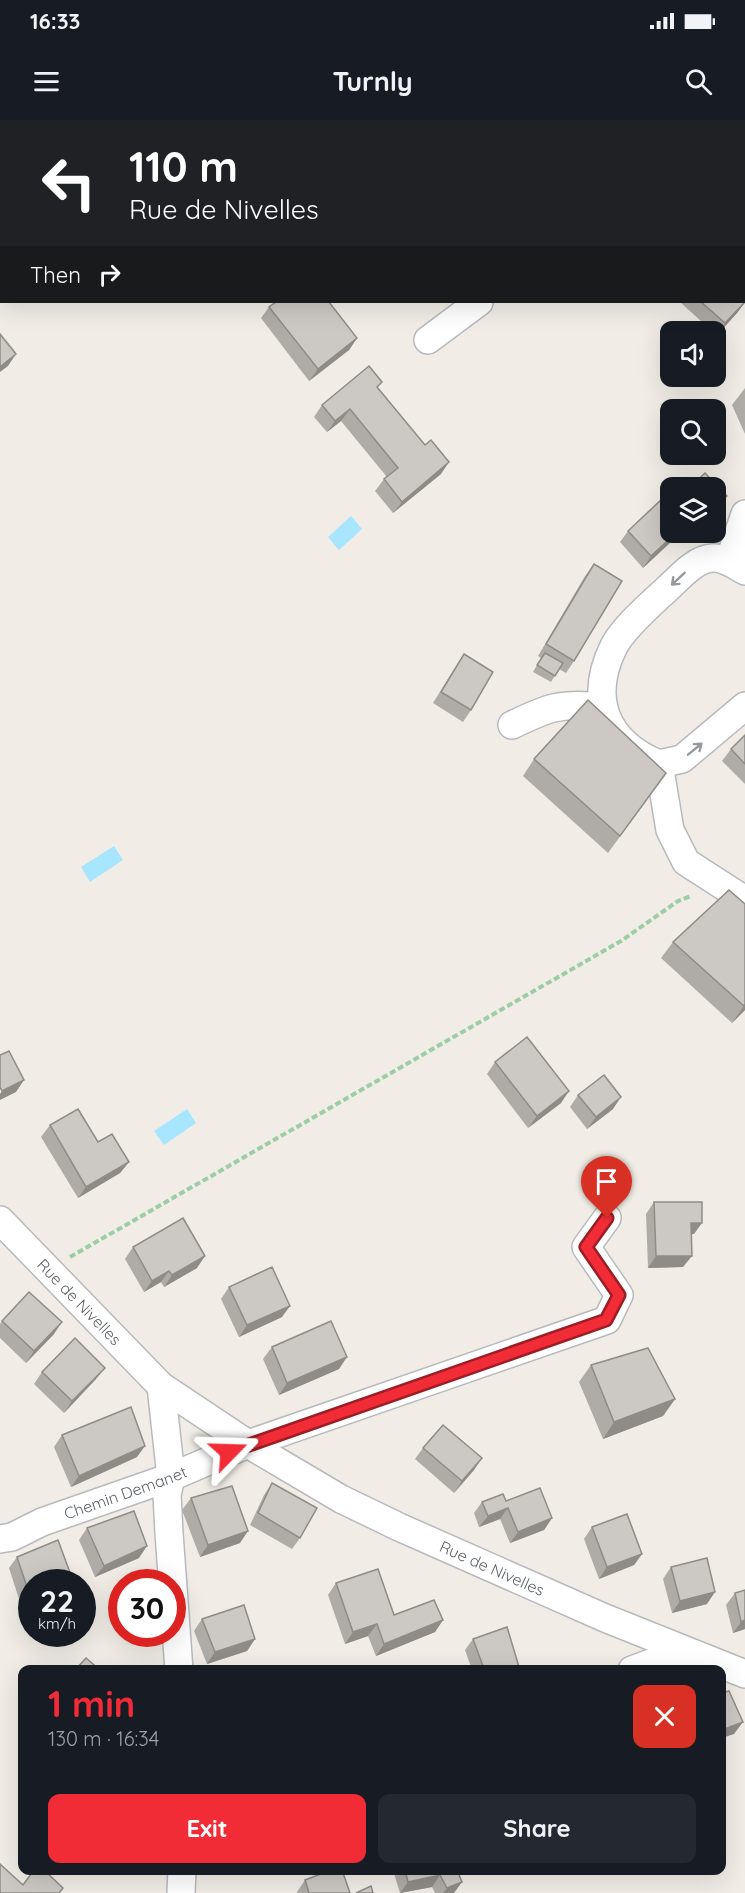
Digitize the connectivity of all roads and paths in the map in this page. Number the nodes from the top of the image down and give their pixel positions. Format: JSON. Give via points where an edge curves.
{"nodes":[{"id":1,"x":478,"y":303,"type":"edge"},
{"id":2,"x":428,"y":340,"type":"dead end"},
{"id":3,"x":745,"y":514,"type":"edge"},
{"id":4,"x":737,"y":566,"type":"edge"},
{"id":5,"x":745,"y":706,"type":"edge"},
{"id":6,"x":602,"y":707,"type":"junction"},
{"id":7,"x":512,"y":726,"type":"dead end"},
{"id":8,"x":659,"y":764,"type":"junction"},
{"id":9,"x":715,"y":880,"type":"junction"},
{"id":10,"x":745,"y":900,"type":"edge"},
{"id":11,"x":607,"y":1218,"type":"dead end"},
{"id":12,"x":0,"y":1220,"type":"edge"},
{"id":13,"x":49,"y":1270,"type":"junction"},
{"id":14,"x":161,"y":1386,"type":"junction"},
{"id":15,"x":248,"y":1444,"type":"junction"},
{"id":16,"x":171,"y":1477,"type":"junction"},
{"id":17,"x":0,"y":1539,"type":"edge"},
{"id":18,"x":699,"y":1656,"type":"junction"},
{"id":19,"x":179,"y":1665,"type":"edge"},
{"id":20,"x":645,"y":1665,"type":"edge"},
{"id":21,"x":722,"y":1665,"type":"edge"},
{"id":22,"x":726,"y":1667,"type":"edge"},
{"id":23,"x":745,"y":1674,"type":"edge"},
{"id":24,"x":182,"y":1875,"type":"edge"},
{"id":25,"x":181,"y":1893,"type":"edge"}],
"edges":[{"from":1,"to":2,"type":"street"},
{"from":3,"to":4,"type":"street"},
{"from":4,"to":6,"type":"street","one_way":true,"via":[[711,557],[690,568],[652,603],[615,644],[602,679]]},
{"from":8,"to":5,"type":"street","one_way":true,"via":[[682,759]]},
{"from":6,"to":7,"type":"street","via":[[547,708]]},
{"from":6,"to":8,"type":"street","via":[[622,743]]},
{"from":8,"to":9,"type":"street","via":[[670,830],[686,862]]},
{"from":9,"to":10,"type":"street"},
{"from":9,"to":13,"type":"path","via":[[621,941]]},
{"from":11,"to":15,"type":"street","via":[[586,1247],[619,1295],[606,1320]]},
{"from":12,"to":13,"type":"street","name":"Rue de Nivelles"},
{"from":13,"to":14,"type":"street","name":"Rue de Nivelles"},
{"from":14,"to":15,"type":"street","name":"Rue de Nivelles"},
{"from":14,"to":16,"type":"street"},
{"from":15,"to":16,"type":"street","name":"Chemin Demanet"},
{"from":15,"to":18,"type":"street","name":"Rue de Nivelles","via":[[340,1498],[399,1527]]},
{"from":16,"to":17,"type":"street","name":"Chemin Demanet"},
{"from":16,"to":19,"type":"street","via":[[168,1524]]},
{"from":18,"to":20,"type":"street","via":[[684,1660],[667,1657]]},
{"from":18,"to":21,"type":"street","name":"Rue de Nivelles"},
{"from":22,"to":23,"type":"street","name":"Rue de Nivelles"},
{"from":24,"to":25,"type":"street"}]}
